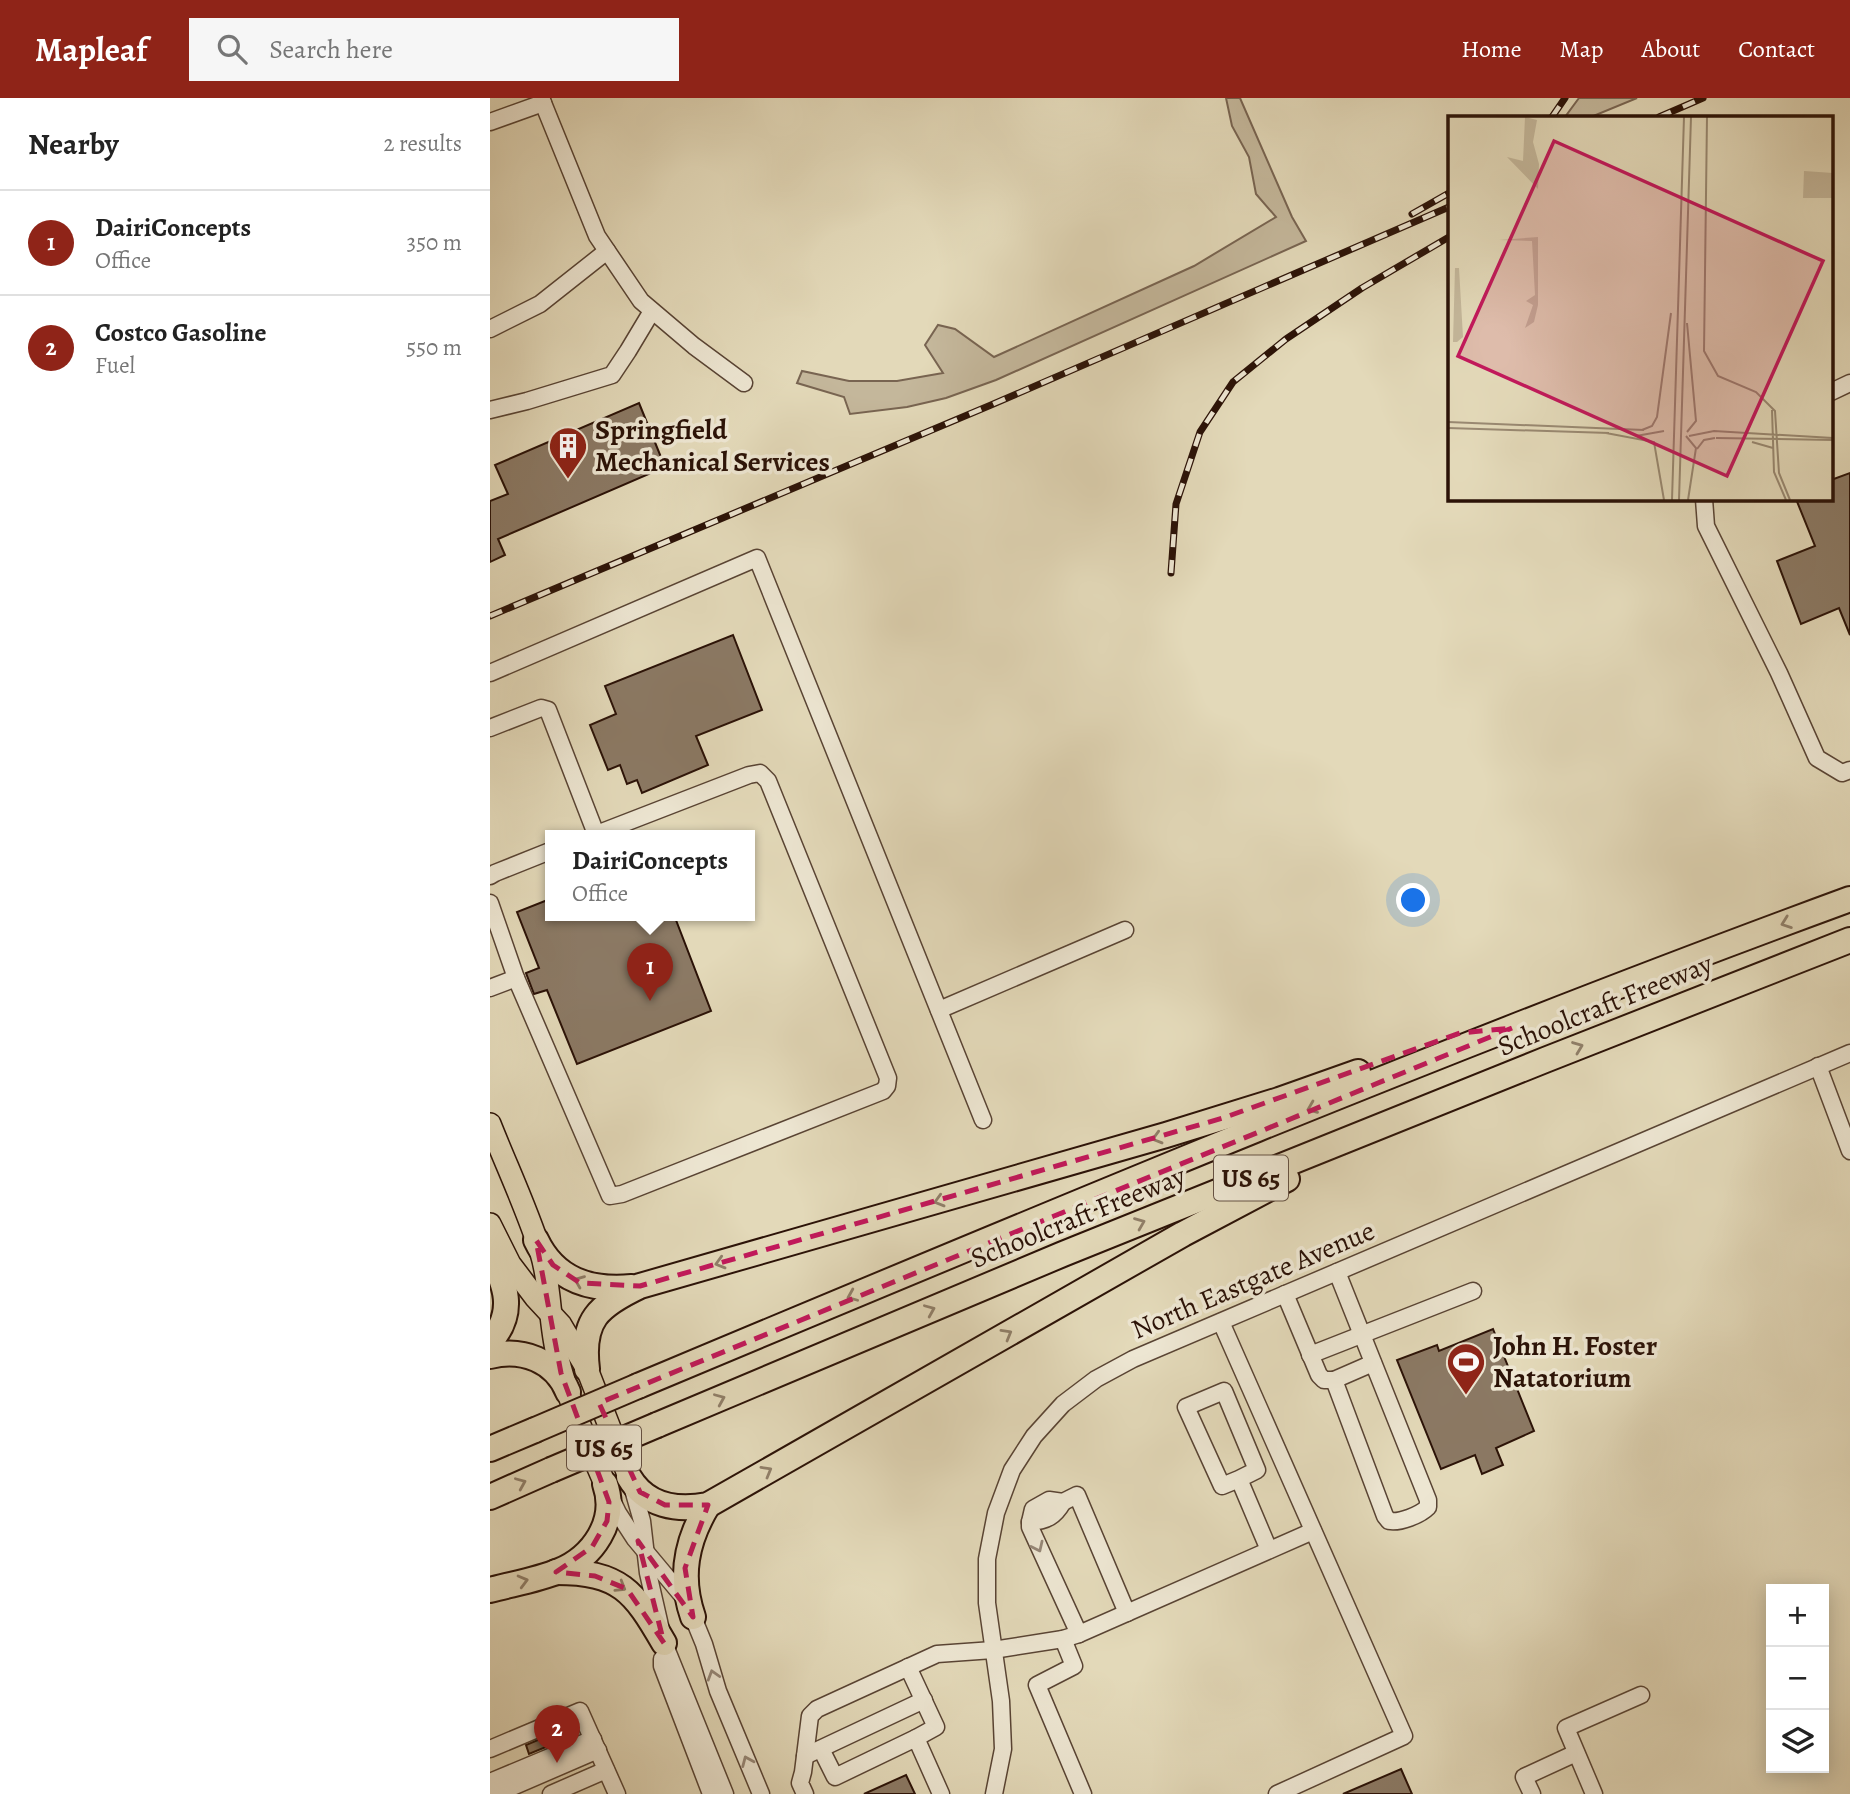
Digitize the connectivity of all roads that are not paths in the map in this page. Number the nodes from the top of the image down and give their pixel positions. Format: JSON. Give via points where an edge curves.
{"nodes":[{"id":1,"x":542,"y":100,"type":"edge"},
{"id":2,"x":490,"y":122,"type":"edge"},
{"id":3,"x":607,"y":251,"type":"junction"},
{"id":4,"x":652,"y":311,"type":"junction"},
{"id":5,"x":490,"y":329,"type":"edge"},
{"id":6,"x":744,"y":383,"type":"dead end"},
{"id":7,"x":1850,"y":383,"type":"edge"},
{"id":8,"x":1832,"y":392,"type":"edge"},
{"id":9,"x":490,"y":410,"type":"edge"},
{"id":10,"x":1704,"y":500,"type":"edge"},
{"id":11,"x":490,"y":673,"type":"edge"},
{"id":12,"x":490,"y":728,"type":"edge"},
{"id":13,"x":1850,"y":770,"type":"edge"},
{"id":14,"x":593,"y":830,"type":"edge"},
{"id":15,"x":605,"y":830,"type":"edge"},
{"id":16,"x":545,"y":854,"type":"edge"},
{"id":17,"x":490,"y":876,"type":"edge"},
{"id":18,"x":1850,"y":899,"type":"edge"},
{"id":19,"x":490,"y":903,"type":"edge"},
{"id":20,"x":1125,"y":930,"type":"dead end"},
{"id":21,"x":1850,"y":940,"type":"edge"},
{"id":22,"x":516,"y":978,"type":"junction"},
{"id":23,"x":490,"y":988,"type":"edge"},
{"id":24,"x":939,"y":1010,"type":"junction"},
{"id":25,"x":1512,"y":1028,"type":"junction"},
{"id":26,"x":1850,"y":1053,"type":"edge"},
{"id":27,"x":1545,"y":1060,"type":"junction"},
{"id":28,"x":1818,"y":1066,"type":"junction"},
{"id":29,"x":983,"y":1120,"type":"dead end"},
{"id":30,"x":490,"y":1124,"type":"edge"},
{"id":31,"x":1850,"y":1151,"type":"edge"},
{"id":32,"x":490,"y":1224,"type":"edge"},
{"id":33,"x":536,"y":1240,"type":"junction"},
{"id":34,"x":490,"y":1252,"type":"edge"},
{"id":35,"x":1337,"y":1272,"type":"junction"},
{"id":36,"x":640,"y":1286,"type":"junction"},
{"id":37,"x":1473,"y":1291,"type":"dead end"},
{"id":38,"x":1285,"y":1294,"type":"junction"},
{"id":39,"x":549,"y":1312,"type":"junction"},
{"id":40,"x":1221,"y":1322,"type":"junction"},
{"id":41,"x":1362,"y":1335,"type":"junction"},
{"id":42,"x":490,"y":1342,"type":"edge"},
{"id":43,"x":1310,"y":1355,"type":"junction"},
{"id":44,"x":490,"y":1356,"type":"edge"},
{"id":45,"x":1373,"y":1363,"type":"junction"},
{"id":46,"x":587,"y":1369,"type":"junction"},
{"id":47,"x":1334,"y":1380,"type":"junction"},
{"id":48,"x":568,"y":1392,"type":"junction"},
{"id":49,"x":490,"y":1449,"type":"edge"},
{"id":50,"x":1239,"y":1479,"type":"junction"},
{"id":51,"x":617,"y":1481,"type":"junction"},
{"id":52,"x":490,"y":1497,"type":"edge"},
{"id":53,"x":708,"y":1505,"type":"junction"},
{"id":54,"x":1313,"y":1531,"type":"junction"},
{"id":55,"x":1269,"y":1550,"type":"junction"},
{"id":56,"x":645,"y":1552,"type":"junction"},
{"id":57,"x":556,"y":1572,"type":"junction"},
{"id":58,"x":490,"y":1590,"type":"edge"},
{"id":59,"x":1128,"y":1613,"type":"junction"},
{"id":60,"x":693,"y":1618,"type":"junction"},
{"id":61,"x":1079,"y":1634,"type":"junction"},
{"id":62,"x":1063,"y":1639,"type":"junction"},
{"id":63,"x":664,"y":1643,"type":"junction"},
{"id":64,"x":993,"y":1650,"type":"junction"},
{"id":65,"x":908,"y":1667,"type":"junction"},
{"id":66,"x":1641,"y":1695,"type":"dead end"},
{"id":67,"x":924,"y":1700,"type":"junction"},
{"id":68,"x":916,"y":1738,"type":"junction"},
{"id":69,"x":490,"y":1749,"type":"edge"},
{"id":70,"x":821,"y":1749,"type":"junction"},
{"id":71,"x":1576,"y":1753,"type":"junction"},
{"id":72,"x":600,"y":1755,"type":"edge"},
{"id":73,"x":805,"y":1756,"type":"junction"},
{"id":74,"x":490,"y":1759,"type":"edge"},
{"id":75,"x":490,"y":1772,"type":"edge"},
{"id":76,"x":803,"y":1775,"type":"junction"},
{"id":77,"x":490,"y":1782,"type":"edge"},
{"id":78,"x":495,"y":1794,"type":"edge"},
{"id":79,"x":520,"y":1794,"type":"edge"},
{"id":80,"x":551,"y":1794,"type":"edge"},
{"id":81,"x":579,"y":1794,"type":"edge"},
{"id":82,"x":711,"y":1794,"type":"edge"},
{"id":83,"x":725,"y":1794,"type":"edge"},
{"id":84,"x":761,"y":1794,"type":"edge"},
{"id":85,"x":805,"y":1794,"type":"edge"},
{"id":86,"x":817,"y":1794,"type":"edge"},
{"id":87,"x":941,"y":1794,"type":"edge"},
{"id":88,"x":994,"y":1794,"type":"edge"},
{"id":89,"x":1083,"y":1794,"type":"edge"},
{"id":90,"x":1277,"y":1794,"type":"edge"},
{"id":91,"x":1532,"y":1794,"type":"edge"},
{"id":92,"x":1594,"y":1794,"type":"edge"}],
"edges":[{"from":1,"to":2,"type":"street"},
{"from":1,"to":3,"type":"street"},
{"from":3,"to":4,"type":"street"},
{"from":3,"to":5,"type":"street","via":[[540,304]]},
{"from":4,"to":6,"type":"street"},
{"from":4,"to":9,"type":"street","via":[[612,374]]},
{"from":7,"to":8,"type":"street"},
{"from":10,"to":13,"type":"street","via":[[1706,526],[1817,758],[1842,773]]},
{"from":11,"to":24,"type":"street","via":[[757,558]]},
{"from":12,"to":14,"type":"street","via":[[541,708],[548,710]]},
{"from":15,"to":22,"type":"street","via":[[760,773],[772,790],[888,1078],[887,1086],[610,1196]]},
{"from":16,"to":17,"type":"street"},
{"from":18,"to":25,"type":"highway","name":"Schoolcraft Freeway","number":"US 65","one_way":true},
{"from":19,"to":22,"type":"street"},
{"from":20,"to":24,"type":"street"},
{"from":27,"to":21,"type":"highway","name":"Schoolcraft Freeway","number":"US 65","one_way":true},
{"from":22,"to":23,"type":"street"},
{"from":24,"to":29,"type":"street"},
{"from":25,"to":36,"type":"highway","one_way":true,"via":[[1460,1033],[1335,1081],[1200,1125]]},
{"from":25,"to":49,"type":"highway","name":"Schoolcraft Freeway","number":"US 65","one_way":true,"bridge":true,"via":[[1047,1215]]},
{"from":26,"to":28,"type":"street","name":"North Eastgate Avenue"},
{"from":52,"to":27,"type":"highway","name":"Schoolcraft Freeway","number":"US 65","one_way":true,"bridge":true,"via":[[1063,1254]]},
{"from":53,"to":27,"type":"highway","one_way":true,"via":[[1228,1209]]},
{"from":28,"to":31,"type":"street"},
{"from":28,"to":35,"type":"street","name":"North Eastgate Avenue"},
{"from":30,"to":33,"type":"main road"},
{"from":32,"to":39,"type":"main road","via":[[510,1264]]},
{"from":36,"to":33,"type":"highway","one_way":true,"via":[[602,1288],[580,1283],[553,1265]]},
{"from":33,"to":39,"type":"main road","via":[[545,1268]]},
{"from":34,"to":42,"type":"highway","via":[[506,1299],[500,1327]]},
{"from":35,"to":38,"type":"street","name":"North Eastgate Avenue"},
{"from":35,"to":41,"type":"street"},
{"from":36,"to":46,"type":"highway","via":[[597,1312],[586,1342]]},
{"from":37,"to":41,"type":"street"},
{"from":38,"to":40,"type":"street","name":"North Eastgate Avenue"},
{"from":38,"to":43,"type":"street"},
{"from":39,"to":46,"type":"main road"},
{"from":39,"to":48,"type":"main road"},
{"from":40,"to":54,"type":"street"},
{"from":40,"to":64,"type":"street","name":"North Eastgate Avenue","via":[[1096,1379],[1063,1404],[1034,1436],[1012,1470],[996,1513],[987,1559]]},
{"from":41,"to":43,"type":"street"},
{"from":41,"to":45,"type":"street"},
{"from":43,"to":47,"type":"street","via":[[1319,1375]]},
{"from":44,"to":48,"type":"highway","via":[[517,1354],[546,1363]]},
{"from":45,"to":47,"type":"street"},
{"from":45,"to":47,"type":"street","via":[[1428,1500],[1424,1511],[1396,1522],[1385,1516]]},
{"from":46,"to":51,"type":"main road"},
{"from":48,"to":51,"type":"main road"},
{"from":50,"to":50,"type":"street","via":[[1257,1470],[1224,1391],[1186,1407],[1222,1486]]},
{"from":50,"to":55,"type":"street"},
{"from":51,"to":53,"type":"highway","via":[[665,1505]]},
{"from":51,"to":56,"type":"street","via":[[642,1521]]},
{"from":51,"to":56,"type":"street","via":[[611,1499]]},
{"from":51,"to":57,"type":"highway","via":[[609,1494],[607,1521],[598,1539],[575,1562]]},
{"from":53,"to":60,"type":"highway","via":[[695,1530],[685,1568]]},
{"from":54,"to":55,"type":"street"},
{"from":54,"to":90,"type":"street","via":[[1404,1736]]},
{"from":55,"to":59,"type":"street"},
{"from":56,"to":60,"type":"street","via":[[685,1600]]},
{"from":56,"to":63,"type":"street"},
{"from":58,"to":57,"type":"highway","one_way":true},
{"from":57,"to":63,"type":"highway","one_way":true,"via":[[596,1576],[627,1589]]},
{"from":59,"to":61,"type":"street"},
{"from":59,"to":61,"type":"street","one_way":true,"via":[[1070,1499],[1056,1514],[1030,1522],[1030,1531]]},
{"from":84,"to":60,"type":"street","one_way":true},
{"from":61,"to":62,"type":"street"},
{"from":62,"to":64,"type":"street"},
{"from":62,"to":89,"type":"street","via":[[1074,1666],[1037,1685]]},
{"from":63,"to":82,"type":"street","via":[[662,1666]]},
{"from":63,"to":83,"type":"street"},
{"from":64,"to":65,"type":"street","via":[[937,1654]]},
{"from":64,"to":88,"type":"street","name":"North Eastgate Avenue","via":[[1003,1749]]},
{"from":65,"to":67,"type":"street"},
{"from":65,"to":73,"type":"street","via":[[817,1709],[810,1716]]},
{"from":66,"to":71,"type":"street","via":[[1566,1728]]},
{"from":67,"to":68,"type":"street","via":[[936,1727]]},
{"from":67,"to":70,"type":"street"},
{"from":68,"to":70,"type":"street","via":[[835,1777]]},
{"from":68,"to":87,"type":"street"},
{"from":69,"to":72,"type":"street","via":[[580,1711]]},
{"from":70,"to":73,"type":"street"},
{"from":71,"to":91,"type":"street","via":[[1524,1777]]},
{"from":71,"to":92,"type":"street"},
{"from":72,"to":74,"type":"street"},
{"from":72,"to":75,"type":"street"},
{"from":72,"to":77,"type":"street"},
{"from":72,"to":78,"type":"street"},
{"from":72,"to":79,"type":"street"},
{"from":72,"to":80,"type":"street"},
{"from":72,"to":81,"type":"street"},
{"from":73,"to":76,"type":"street"},
{"from":76,"to":85,"type":"street","via":[[800,1783]]},
{"from":76,"to":86,"type":"street"}]}
